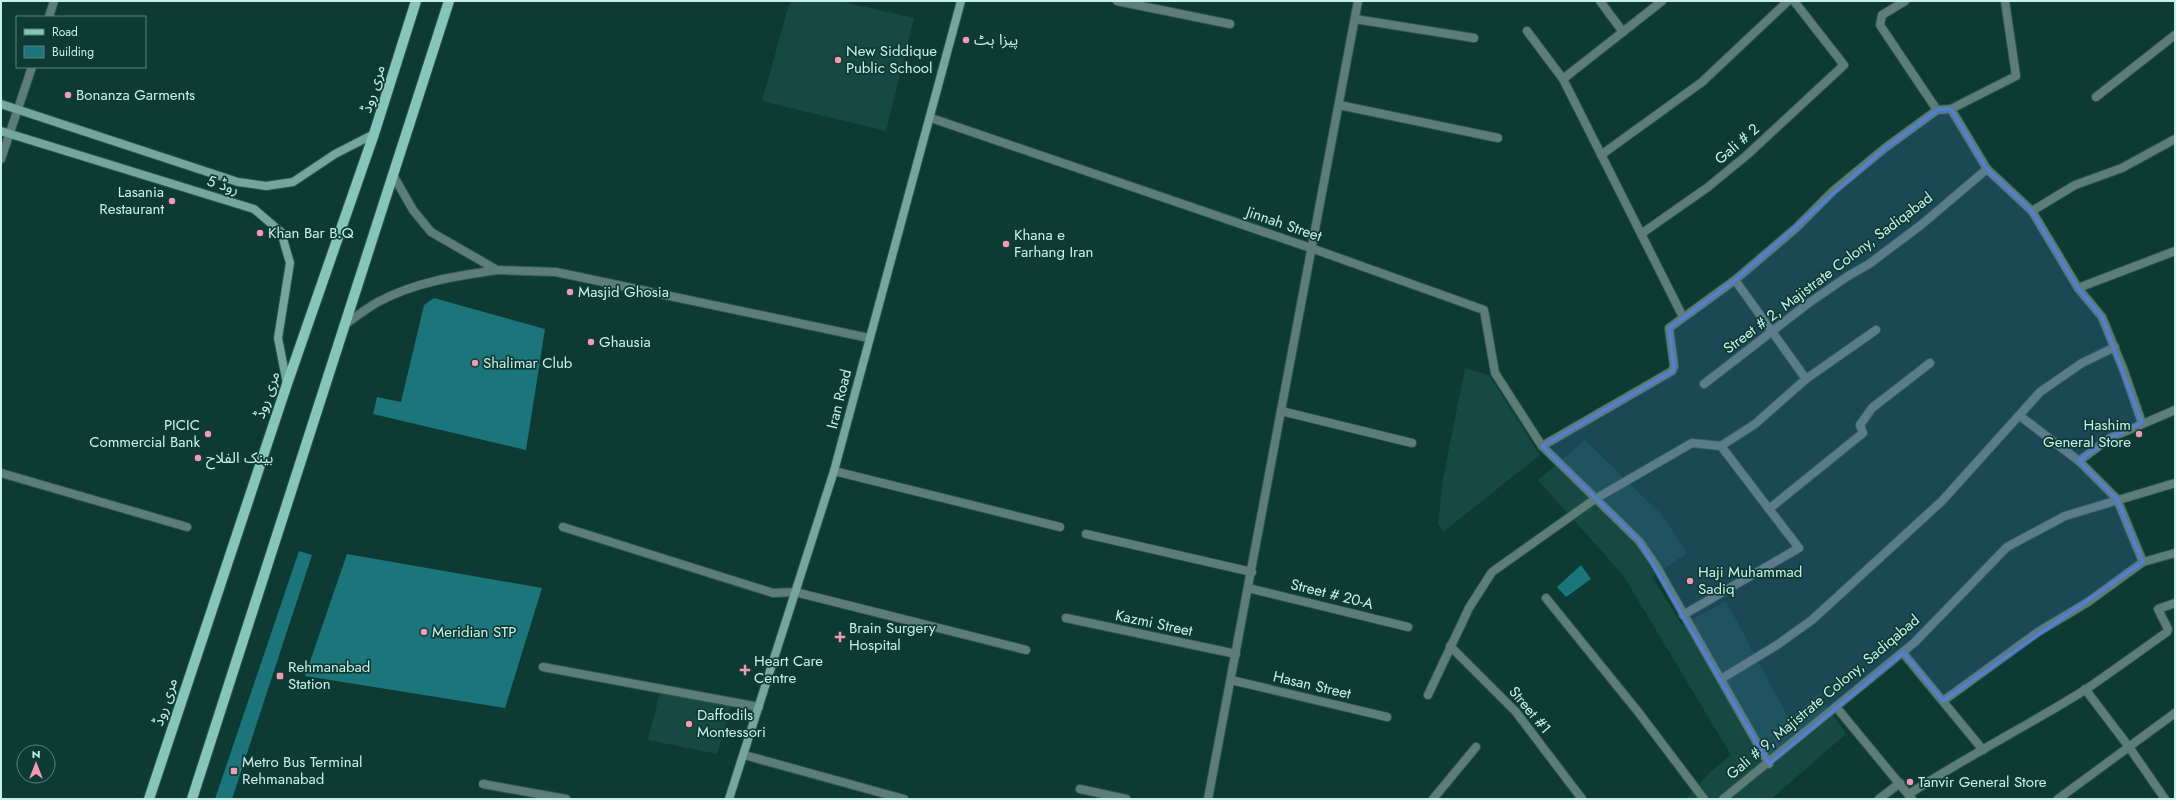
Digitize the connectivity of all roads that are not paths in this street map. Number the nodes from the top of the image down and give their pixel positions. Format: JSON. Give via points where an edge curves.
{"nodes":[{"id":1,"x":54,"y":1,"type":"edge"},
{"id":2,"x":416,"y":1,"type":"edge"},
{"id":3,"x":449,"y":1,"type":"edge"},
{"id":4,"x":961,"y":1,"type":"edge"},
{"id":5,"x":1117,"y":1,"type":"edge"},
{"id":6,"x":1358,"y":1,"type":"edge"},
{"id":7,"x":1600,"y":1,"type":"edge"},
{"id":8,"x":1662,"y":1,"type":"edge"},
{"id":9,"x":1788,"y":1,"type":"edge"},
{"id":10,"x":1794,"y":1,"type":"edge"},
{"id":11,"x":1905,"y":1,"type":"edge"},
{"id":12,"x":2005,"y":1,"type":"edge"},
{"id":13,"x":49,"y":16,"type":"edge"},
{"id":14,"x":1355,"y":19,"type":"junction"},
{"id":15,"x":1230,"y":24,"type":"dead end"},
{"id":16,"x":1527,"y":31,"type":"dead end"},
{"id":17,"x":1623,"y":32,"type":"junction"},
{"id":18,"x":2175,"y":35,"type":"edge"},
{"id":19,"x":1474,"y":38,"type":"dead end"},
{"id":20,"x":32,"y":68,"type":"edge"},
{"id":21,"x":1563,"y":79,"type":"junction"},
{"id":22,"x":2096,"y":97,"type":"dead end"},
{"id":23,"x":1,"y":104,"type":"edge"},
{"id":24,"x":1339,"y":105,"type":"junction"},
{"id":25,"x":1951,"y":109,"type":"junction"},
{"id":26,"x":18,"y":110,"type":"junction"},
{"id":27,"x":1937,"y":110,"type":"junction"},
{"id":28,"x":931,"y":118,"type":"junction"},
{"id":29,"x":5,"y":132,"type":"edge"},
{"id":30,"x":374,"y":134,"type":"junction"},
{"id":31,"x":1498,"y":138,"type":"dead end"},
{"id":32,"x":2175,"y":139,"type":"edge"},
{"id":33,"x":1601,"y":155,"type":"junction"},
{"id":34,"x":1,"y":159,"type":"edge"},
{"id":35,"x":1987,"y":169,"type":"junction"},
{"id":36,"x":393,"y":175,"type":"junction"},
{"id":37,"x":2032,"y":211,"type":"junction"},
{"id":38,"x":1641,"y":234,"type":"junction"},
{"id":39,"x":1311,"y":248,"type":"junction"},
{"id":40,"x":2175,"y":251,"type":"edge"},
{"id":41,"x":497,"y":270,"type":"junction"},
{"id":42,"x":1735,"y":280,"type":"junction"},
{"id":43,"x":2078,"y":288,"type":"junction"},
{"id":44,"x":1683,"y":317,"type":"junction"},
{"id":45,"x":347,"y":323,"type":"junction"},
{"id":46,"x":1876,"y":330,"type":"dead end"},
{"id":47,"x":1772,"y":331,"type":"junction"},
{"id":48,"x":869,"y":338,"type":"junction"},
{"id":49,"x":2115,"y":347,"type":"junction"},
{"id":50,"x":1930,"y":364,"type":"dead end"},
{"id":51,"x":1806,"y":379,"type":"junction"},
{"id":52,"x":287,"y":384,"type":"junction"},
{"id":53,"x":1704,"y":384,"type":"dead end"},
{"id":54,"x":2175,"y":410,"type":"edge"},
{"id":55,"x":1281,"y":411,"type":"junction"},
{"id":56,"x":2020,"y":416,"type":"junction"},
{"id":57,"x":2142,"y":423,"type":"junction"},
{"id":58,"x":1412,"y":443,"type":"dead end"},
{"id":59,"x":1542,"y":446,"type":"junction"},
{"id":60,"x":1720,"y":446,"type":"junction"},
{"id":61,"x":2079,"y":461,"type":"junction"},
{"id":62,"x":834,"y":471,"type":"junction"},
{"id":63,"x":1,"y":473,"type":"edge"},
{"id":64,"x":2175,"y":483,"type":"edge"},
{"id":65,"x":1595,"y":499,"type":"junction"},
{"id":66,"x":2117,"y":499,"type":"junction"},
{"id":67,"x":1770,"y":510,"type":"junction"},
{"id":68,"x":187,"y":527,"type":"dead end"},
{"id":69,"x":563,"y":527,"type":"dead end"},
{"id":70,"x":1060,"y":527,"type":"dead end"},
{"id":71,"x":1086,"y":534,"type":"dead end"},
{"id":72,"x":2175,"y":553,"type":"edge"},
{"id":73,"x":2143,"y":562,"type":"junction"},
{"id":74,"x":1252,"y":572,"type":"junction"},
{"id":75,"x":1248,"y":588,"type":"junction"},
{"id":76,"x":795,"y":592,"type":"junction"},
{"id":77,"x":1546,"y":598,"type":"dead end"},
{"id":78,"x":2175,"y":603,"type":"edge"},
{"id":79,"x":1683,"y":615,"type":"junction"},
{"id":80,"x":1066,"y":618,"type":"dead end"},
{"id":81,"x":1408,"y":627,"type":"dead end"},
{"id":82,"x":1450,"y":646,"type":"junction"},
{"id":83,"x":1026,"y":650,"type":"dead end"},
{"id":84,"x":1903,"y":653,"type":"junction"},
{"id":85,"x":1236,"y":654,"type":"junction"},
{"id":86,"x":543,"y":667,"type":"dead end"},
{"id":87,"x":1231,"y":680,"type":"junction"},
{"id":88,"x":1720,"y":680,"type":"junction"},
{"id":89,"x":2086,"y":689,"type":"junction"},
{"id":90,"x":1428,"y":696,"type":"dead end"},
{"id":91,"x":1943,"y":701,"type":"junction"},
{"id":92,"x":759,"y":707,"type":"junction"},
{"id":93,"x":1837,"y":708,"type":"junction"},
{"id":94,"x":2175,"y":713,"type":"edge"},
{"id":95,"x":1387,"y":717,"type":"dead end"},
{"id":96,"x":2129,"y":746,"type":"junction"},
{"id":97,"x":1476,"y":747,"type":"dead end"},
{"id":98,"x":1983,"y":750,"type":"junction"},
{"id":99,"x":744,"y":755,"type":"junction"},
{"id":100,"x":1769,"y":764,"type":"junction"},
{"id":101,"x":1900,"y":783,"type":"junction"},
{"id":102,"x":483,"y":784,"type":"dead end"},
{"id":103,"x":1080,"y":789,"type":"dead end"},
{"id":104,"x":1911,"y":796,"type":"edge"},
{"id":105,"x":149,"y":799,"type":"edge"},
{"id":106,"x":192,"y":799,"type":"edge"},
{"id":107,"x":566,"y":799,"type":"edge"},
{"id":108,"x":729,"y":799,"type":"edge"},
{"id":109,"x":904,"y":799,"type":"edge"},
{"id":110,"x":1126,"y":799,"type":"edge"},
{"id":111,"x":1208,"y":799,"type":"edge"},
{"id":112,"x":1434,"y":799,"type":"edge"},
{"id":113,"x":1582,"y":799,"type":"edge"},
{"id":114,"x":1704,"y":799,"type":"edge"},
{"id":115,"x":1723,"y":799,"type":"edge"},
{"id":116,"x":1879,"y":799,"type":"edge"},
{"id":117,"x":2058,"y":799,"type":"edge"},
{"id":118,"x":2165,"y":799,"type":"edge"}],
"edges":[{"from":1,"to":13,"type":"street"},
{"from":2,"to":30,"type":"main road","name":"مری روڈ"},
{"from":3,"to":36,"type":"main road"},
{"from":4,"to":28,"type":"main road","name":"Iran Road"},
{"from":5,"to":15,"type":"street"},
{"from":6,"to":14,"type":"street"},
{"from":7,"to":17,"type":"street"},
{"from":8,"to":17,"type":"street"},
{"from":9,"to":33,"type":"street","via":[[1702,82]]},
{"from":10,"to":38,"type":"street","name":"Gali # 2","via":[[1844,65],[1747,155],[1708,187]]},
{"from":11,"to":27,"type":"street","via":[[1882,16],[1880,25]]},
{"from":12,"to":25,"type":"street","via":[[2016,76]]},
{"from":14,"to":19,"type":"street"},
{"from":14,"to":24,"type":"street"},
{"from":16,"to":21,"type":"street"},
{"from":17,"to":21,"type":"street"},
{"from":18,"to":22,"type":"street"},
{"from":20,"to":26,"type":"street"},
{"from":21,"to":33,"type":"street"},
{"from":23,"to":26,"type":"main road","name":"روڈ 5"},
{"from":24,"to":31,"type":"street"},
{"from":24,"to":39,"type":"street"},
{"from":25,"to":27,"type":"street"},
{"from":25,"to":35,"type":"street"},
{"from":26,"to":29,"type":"street"},
{"from":26,"to":30,"type":"main road","name":"روڈ 5","via":[[238,182],[266,186],[293,182],[334,154]]},
{"from":27,"to":42,"type":"street","via":[[1833,191],[1796,228]]},
{"from":28,"to":39,"type":"street","name":"Jinnah Street"},
{"from":28,"to":48,"type":"main road","name":"Iran Road"},
{"from":29,"to":34,"type":"street"},
{"from":29,"to":52,"type":"main road","name":"روڈ 5","via":[[254,209],[281,232],[290,263],[278,338]]},
{"from":30,"to":52,"type":"main road","name":"مری روڈ"},
{"from":32,"to":37,"type":"street","via":[[2122,168],[2075,186]]},
{"from":33,"to":38,"type":"street"},
{"from":35,"to":37,"type":"street"},
{"from":35,"to":47,"type":"street","name":"Street # 2, Majistrate Colony, Sadiqabad","via":[[1921,225]]},
{"from":36,"to":41,"type":"street","via":[[431,232]]},
{"from":36,"to":45,"type":"main road"},
{"from":37,"to":43,"type":"street"},
{"from":38,"to":44,"type":"street"},
{"from":39,"to":55,"type":"street"},
{"from":39,"to":59,"type":"street","name":"Jinnah Street","via":[[1484,310],[1495,373]]},
{"from":40,"to":43,"type":"street"},
{"from":41,"to":45,"type":"street","via":[[455,276],[412,287],[377,302]]},
{"from":41,"to":48,"type":"street","via":[[556,272]]},
{"from":42,"to":44,"type":"street"},
{"from":42,"to":47,"type":"street"},
{"from":43,"to":49,"type":"street","via":[[2102,317]]},
{"from":44,"to":59,"type":"street","via":[[1669,328],[1674,366],[1672,371]]},
{"from":45,"to":106,"type":"main road"},
{"from":46,"to":51,"type":"street"},
{"from":47,"to":51,"type":"street"},
{"from":47,"to":53,"type":"street","name":"Street # 2, Majistrate Colony, Sadiqabad"},
{"from":48,"to":62,"type":"main road","name":"Iran Road"},
{"from":49,"to":56,"type":"street","via":[[2082,363],[2040,392]]},
{"from":49,"to":57,"type":"street"},
{"from":50,"to":67,"type":"street","via":[[1872,408],[1860,425],[1863,433]]},
{"from":51,"to":60,"type":"street","via":[[1755,424]]},
{"from":52,"to":105,"type":"main road","name":"مری روڈ"},
{"from":54,"to":57,"type":"street"},
{"from":55,"to":58,"type":"street"},
{"from":55,"to":74,"type":"street"},
{"from":56,"to":61,"type":"street"},
{"from":56,"to":88,"type":"street","via":[[1989,446],[1942,502],[1812,620]]},
{"from":57,"to":61,"type":"street","via":[[2110,438]]},
{"from":59,"to":65,"type":"street"},
{"from":60,"to":65,"type":"street","via":[[1692,443]]},
{"from":60,"to":67,"type":"street"},
{"from":61,"to":66,"type":"street"},
{"from":62,"to":70,"type":"street"},
{"from":62,"to":76,"type":"main road","name":"Iran Road"},
{"from":63,"to":68,"type":"street"},
{"from":64,"to":66,"type":"street","name":"Gali # 9, Majistrate Colony, Sadiqabad"},
{"from":65,"to":79,"type":"street","via":[[1639,541]]},
{"from":65,"to":82,"type":"street","via":[[1492,572],[1469,608]]},
{"from":66,"to":73,"type":"street"},
{"from":66,"to":84,"type":"street","name":"Gali # 9, Majistrate Colony, Sadiqabad","via":[[2065,516],[2007,547]]},
{"from":67,"to":79,"type":"street","via":[[1798,548]]},
{"from":69,"to":76,"type":"street","via":[[773,593]]},
{"from":71,"to":74,"type":"street"},
{"from":72,"to":73,"type":"street"},
{"from":73,"to":91,"type":"street","via":[[2088,602],[2032,636]]},
{"from":74,"to":75,"type":"street"},
{"from":75,"to":81,"type":"street","name":"Street # 20-A"},
{"from":75,"to":85,"type":"street"},
{"from":76,"to":83,"type":"street"},
{"from":76,"to":92,"type":"main road","name":"Iran Road"},
{"from":77,"to":114,"type":"street","via":[[1640,713]]},
{"from":78,"to":89,"type":"street","via":[[2158,609],[2168,629],[2167,632]]},
{"from":79,"to":88,"type":"street"},
{"from":80,"to":85,"type":"street","name":"Kazmi Street"},
{"from":82,"to":90,"type":"street"},
{"from":82,"to":113,"type":"street","name":"Street #1","via":[[1516,712]]},
{"from":84,"to":91,"type":"street"},
{"from":84,"to":93,"type":"street","name":"Gali # 9, Majistrate Colony, Sadiqabad"},
{"from":85,"to":87,"type":"street"},
{"from":86,"to":92,"type":"street"},
{"from":87,"to":95,"type":"street","name":"Hasan Street"},
{"from":87,"to":111,"type":"street"},
{"from":88,"to":100,"type":"street"},
{"from":89,"to":96,"type":"street"},
{"from":89,"to":98,"type":"street"},
{"from":91,"to":98,"type":"street"},
{"from":92,"to":99,"type":"main road","name":"Iran Road"},
{"from":93,"to":100,"type":"street","name":"Gali # 9, Majistrate Colony, Sadiqabad"},
{"from":93,"to":101,"type":"street"},
{"from":94,"to":96,"type":"street"},
{"from":96,"to":117,"type":"street"},
{"from":96,"to":118,"type":"street"},
{"from":97,"to":112,"type":"street"},
{"from":98,"to":104,"type":"street","via":[[1951,766]]},
{"from":99,"to":108,"type":"main road","name":"Iran Road"},
{"from":99,"to":109,"type":"street"},
{"from":100,"to":115,"type":"street","name":"Gali # 9, Majistrate Colony, Sadiqabad"},
{"from":101,"to":104,"type":"street"},
{"from":101,"to":116,"type":"street"},
{"from":102,"to":107,"type":"street"},
{"from":103,"to":110,"type":"street"}]}
